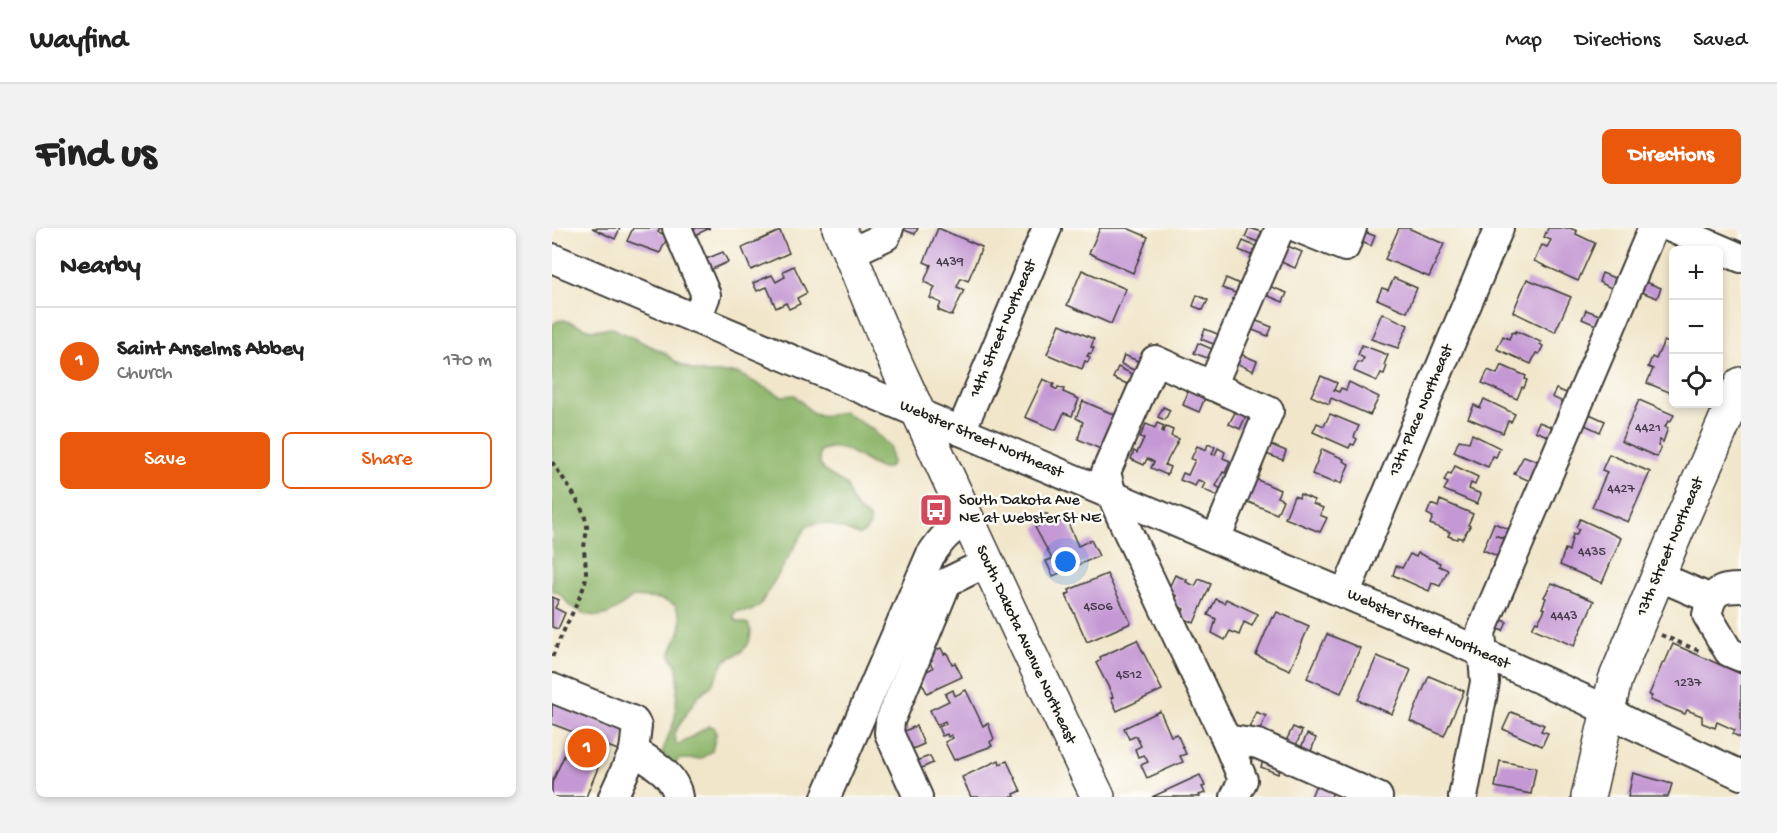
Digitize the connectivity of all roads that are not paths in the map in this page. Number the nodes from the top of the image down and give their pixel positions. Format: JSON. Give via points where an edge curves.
{"nodes":[{"id":1,"x":677,"y":228,"type":"edge"},
{"id":2,"x":889,"y":228,"type":"edge"},
{"id":3,"x":1047,"y":228,"type":"edge"},
{"id":4,"x":1280,"y":228,"type":"edge"},
{"id":5,"x":1298,"y":228,"type":"edge"},
{"id":6,"x":1352,"y":228,"type":"edge"},
{"id":7,"x":1500,"y":228,"type":"edge"},
{"id":8,"x":1653,"y":228,"type":"edge"},
{"id":9,"x":1671,"y":228,"type":"edge"},
{"id":10,"x":1701,"y":234,"type":"edge"},
{"id":11,"x":845,"y":241,"type":"edge"},
{"id":12,"x":552,"y":258,"type":"edge"},
{"id":13,"x":1741,"y":258,"type":"edge"},
{"id":14,"x":697,"y":319,"type":"junction"},
{"id":15,"x":1212,"y":386,"type":"junction"},
{"id":16,"x":1738,"y":399,"type":"edge"},
{"id":17,"x":919,"y":414,"type":"junction"},
{"id":18,"x":961,"y":431,"type":"junction"},
{"id":19,"x":1112,"y":496,"type":"junction"},
{"id":20,"x":967,"y":522,"type":"junction"},
{"id":21,"x":1216,"y":539,"type":"junction"},
{"id":22,"x":930,"y":556,"type":"junction"},
{"id":23,"x":986,"y":562,"type":"junction"},
{"id":24,"x":1658,"y":576,"type":"junction"},
{"id":25,"x":947,"y":582,"type":"junction"},
{"id":26,"x":1741,"y":588,"type":"edge"},
{"id":27,"x":1345,"y":594,"type":"junction"},
{"id":28,"x":1711,"y":599,"type":"junction"},
{"id":29,"x":1483,"y":654,"type":"junction"},
{"id":30,"x":1741,"y":657,"type":"edge"},
{"id":31,"x":552,"y":688,"type":"edge"},
{"id":32,"x":1607,"y":711,"type":"junction"},
{"id":33,"x":1226,"y":739,"type":"junction"},
{"id":34,"x":634,"y":751,"type":"junction"},
{"id":35,"x":1741,"y":775,"type":"edge"},
{"id":36,"x":613,"y":797,"type":"edge"},
{"id":37,"x":678,"y":797,"type":"edge"},
{"id":38,"x":826,"y":797,"type":"edge"},
{"id":39,"x":918,"y":797,"type":"edge"},
{"id":40,"x":1098,"y":797,"type":"edge"},
{"id":41,"x":1235,"y":797,"type":"edge"},
{"id":42,"x":1378,"y":797,"type":"edge"},
{"id":43,"x":1463,"y":797,"type":"edge"},
{"id":44,"x":1588,"y":797,"type":"edge"}],
"edges":[{"from":1,"to":14,"type":"street","via":[[706,295]]},
{"from":2,"to":11,"type":"street","via":[[886,236]]},
{"from":3,"to":18,"type":"street","name":"14th Street Northeast"},
{"from":4,"to":15,"type":"street"},
{"from":5,"to":6,"type":"street","via":[[1345,247]]},
{"from":7,"to":27,"type":"street","name":"13th Place Northeast"},
{"from":8,"to":29,"type":"street","via":[[1481,632]]},
{"from":9,"to":10,"type":"street"},
{"from":10,"to":13,"type":"street"},
{"from":11,"to":17,"type":"main road","name":"South Dakota Avenue Northeast"},
{"from":12,"to":14,"type":"street","name":"Webster Street Northeast"},
{"from":14,"to":17,"type":"street","name":"Webster Street Northeast"},
{"from":15,"to":19,"type":"street","via":[[1155,360],[1106,472]]},
{"from":15,"to":21,"type":"street","via":[[1269,411]]},
{"from":16,"to":24,"type":"main road","name":"13th Street Northeast"},
{"from":17,"to":18,"type":"street","name":"Webster Street Northeast"},
{"from":17,"to":20,"type":"main road","name":"South Dakota Avenue Northeast"},
{"from":18,"to":19,"type":"street","name":"Webster Street Northeast"},
{"from":19,"to":21,"type":"street","name":"Webster Street Northeast"},
{"from":19,"to":33,"type":"street"},
{"from":20,"to":22,"type":"street","via":[[948,532]]},
{"from":20,"to":23,"type":"main road","name":"South Dakota Avenue Northeast"},
{"from":21,"to":27,"type":"street","name":"Webster Street Northeast"},
{"from":22,"to":25,"type":"street"},
{"from":22,"to":38,"type":"street"},
{"from":23,"to":25,"type":"street"},
{"from":23,"to":40,"type":"main road","name":"South Dakota Avenue Northeast"},
{"from":24,"to":28,"type":"street"},
{"from":24,"to":32,"type":"main road","name":"13th Street Northeast","via":[[1615,680]]},
{"from":25,"to":39,"type":"street","via":[[890,721],[889,733]]},
{"from":26,"to":28,"type":"street","via":[[1723,588]]},
{"from":27,"to":29,"type":"street","name":"Webster Street Northeast"},
{"from":28,"to":30,"type":"street","via":[[1707,615],[1729,652]]},
{"from":29,"to":32,"type":"street","name":"Webster Street Northeast"},
{"from":29,"to":43,"type":"street","via":[[1485,682]]},
{"from":31,"to":34,"type":"street","via":[[634,721]]},
{"from":32,"to":35,"type":"street","name":"Webster Street Northeast"},
{"from":32,"to":44,"type":"main road","name":"13th Street Northeast"},
{"from":33,"to":41,"type":"street","via":[[1243,780]]},
{"from":33,"to":42,"type":"street","via":[[1258,744]]},
{"from":34,"to":36,"type":"street"},
{"from":34,"to":37,"type":"street","via":[[662,768]]}]}
